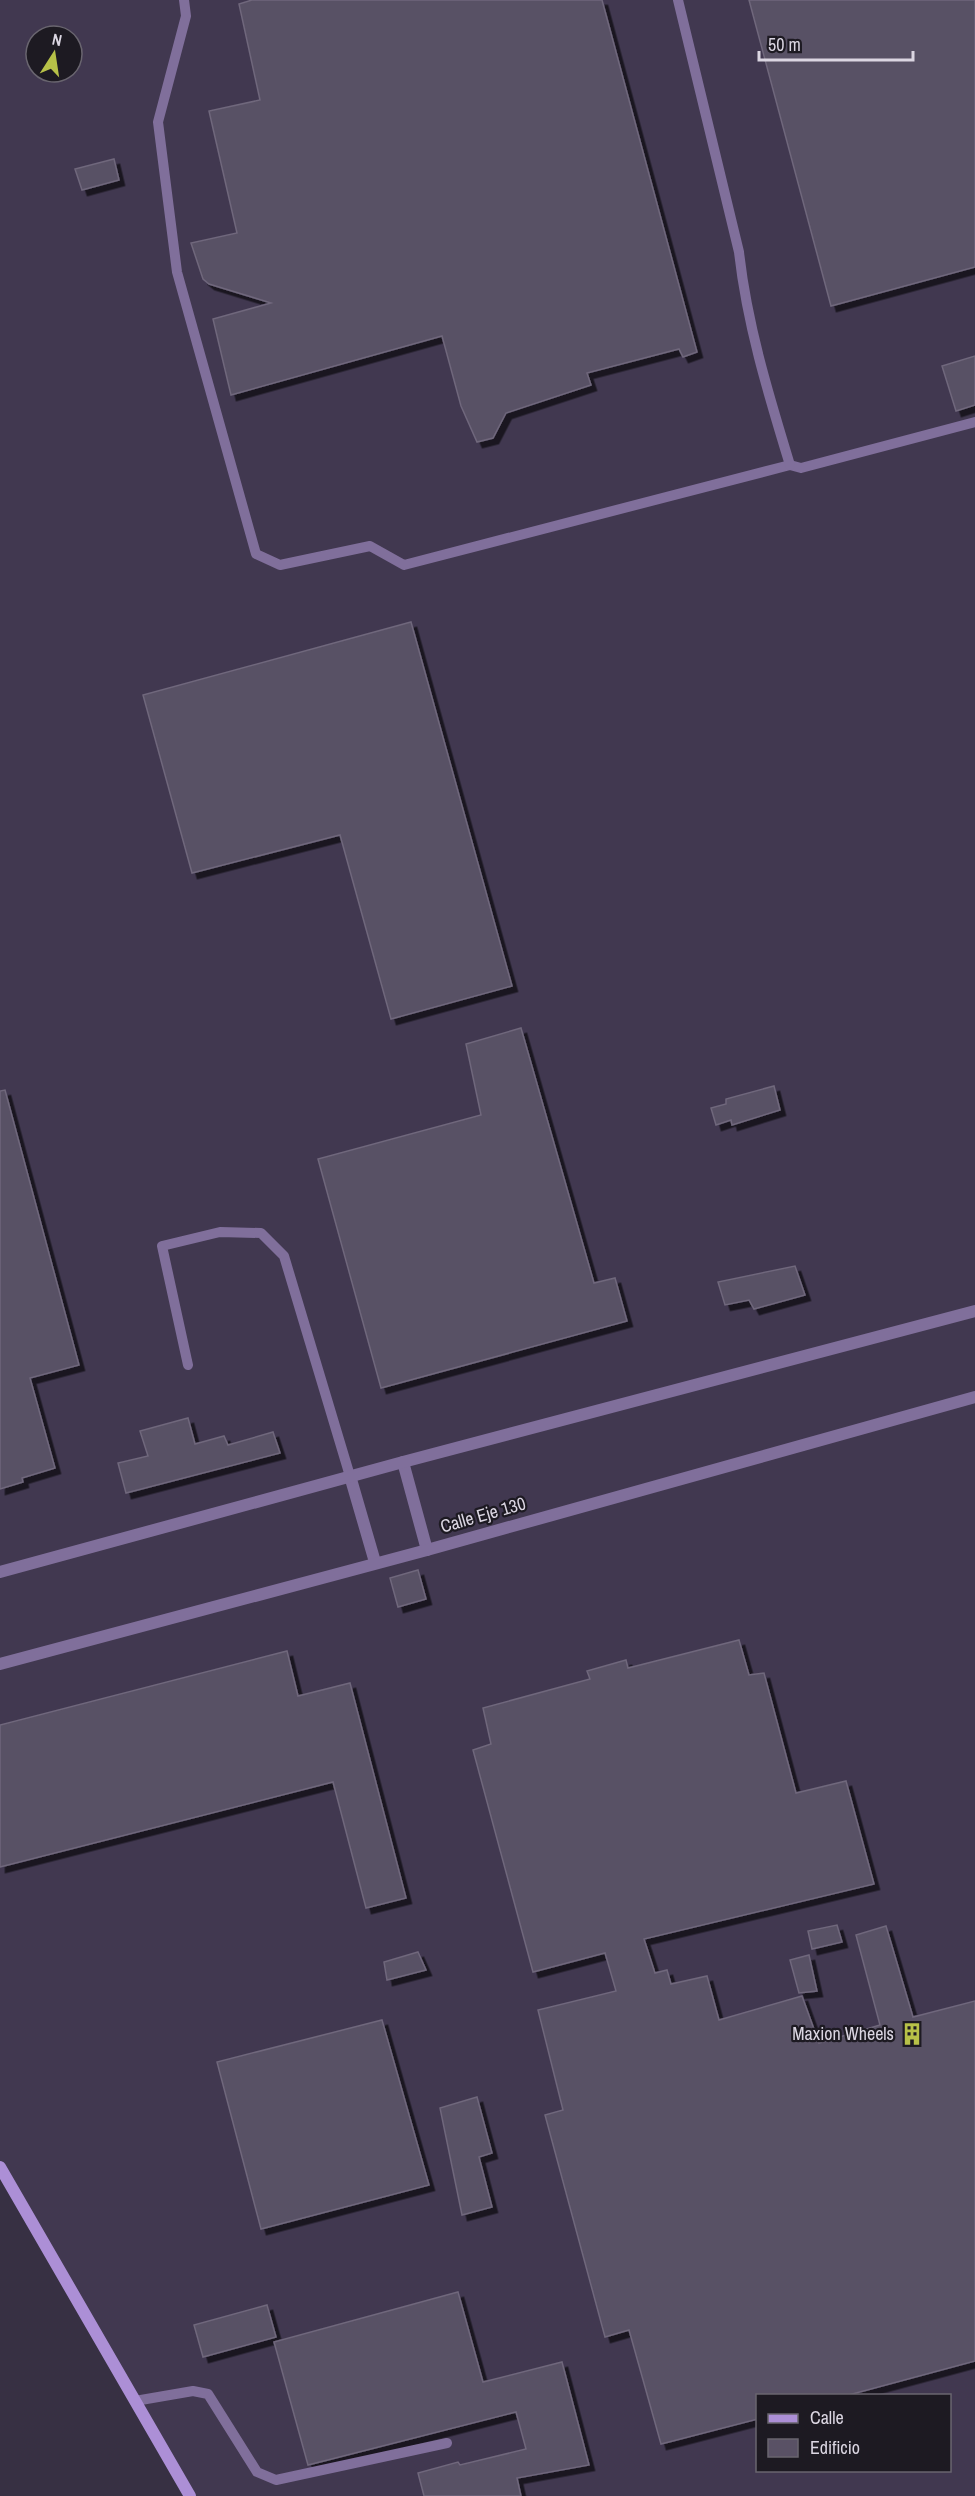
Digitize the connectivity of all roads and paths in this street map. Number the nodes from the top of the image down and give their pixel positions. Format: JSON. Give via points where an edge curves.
{"nodes":[{"id":1,"x":184,"y":0,"type":"edge"},
{"id":2,"x":678,"y":0,"type":"edge"},
{"id":3,"x":975,"y":422,"type":"edge"},
{"id":4,"x":790,"y":465,"type":"junction"},
{"id":5,"x":975,"y":1311,"type":"edge"},
{"id":6,"x":188,"y":1365,"type":"dead end"},
{"id":7,"x":975,"y":1397,"type":"edge"},
{"id":8,"x":403,"y":1462,"type":"junction"},
{"id":9,"x":351,"y":1476,"type":"junction"},
{"id":10,"x":427,"y":1550,"type":"junction"},
{"id":11,"x":375,"y":1562,"type":"junction"},
{"id":12,"x":0,"y":1572,"type":"edge"},
{"id":13,"x":0,"y":1664,"type":"edge"},
{"id":14,"x":0,"y":2167,"type":"edge"},
{"id":15,"x":135,"y":2401,"type":"junction"},
{"id":16,"x":447,"y":2443,"type":"dead end"},
{"id":17,"x":190,"y":2496,"type":"edge"}],
"edges":[{"from":1,"to":4,"type":"lane","via":[[186,16],[158,122],[176,260],[256,554],[280,565],[370,546],[404,565]]},
{"from":2,"to":4,"type":"lane","via":[[767,387]]},
{"from":3,"to":4,"type":"lane","via":[[801,468]]},
{"from":5,"to":8,"type":"street"},
{"from":6,"to":9,"type":"lane","via":[[162,1246],[220,1232],[261,1233],[284,1256]]},
{"from":7,"to":10,"type":"street","name":"Calle Eje 130"},
{"from":8,"to":9,"type":"street"},
{"from":8,"to":10,"type":"street"},
{"from":9,"to":11,"type":"street"},
{"from":9,"to":12,"type":"street"},
{"from":10,"to":11,"type":"street","name":"Calle Eje 130"},
{"from":11,"to":13,"type":"street","name":"Calle Eje 130"},
{"from":14,"to":15,"type":"street"},
{"from":15,"to":16,"type":"lane","via":[[193,2391],[208,2394],[257,2472],[276,2480]]},
{"from":15,"to":17,"type":"street"}]}
